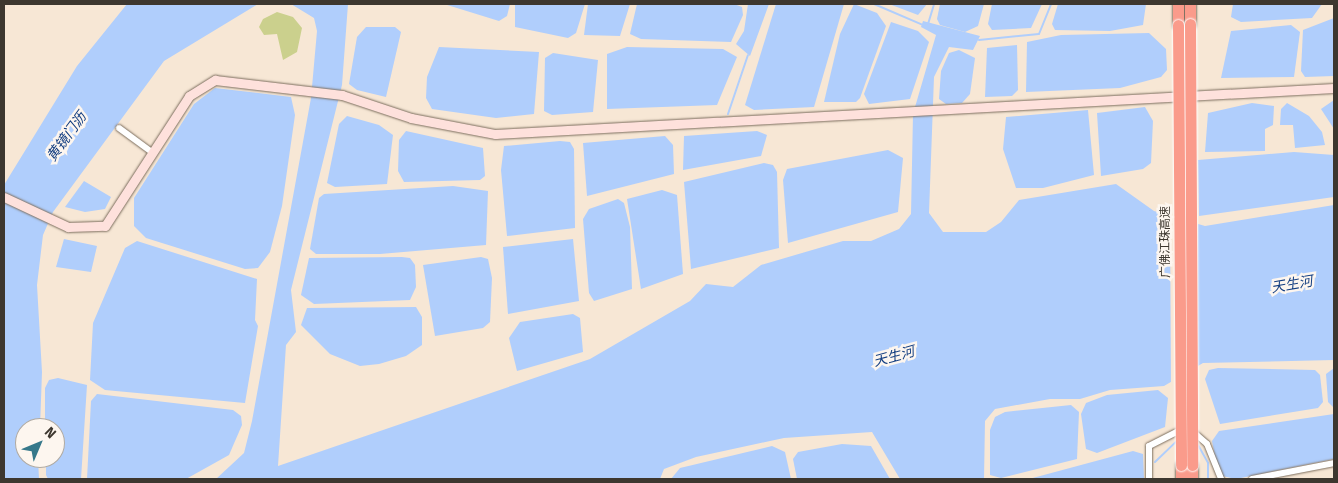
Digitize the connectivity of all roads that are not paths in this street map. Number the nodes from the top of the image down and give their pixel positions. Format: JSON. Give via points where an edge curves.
{"nodes":[{"id":1,"x":1178,"y":4,"type":"edge"},
{"id":2,"x":1190,"y":4,"type":"edge"},
{"id":3,"x":1334,"y":88,"type":"edge"},
{"id":4,"x":119,"y":128,"type":"dead end"},
{"id":5,"x":153,"y":153,"type":"junction"},
{"id":6,"x":4,"y":197,"type":"edge"},
{"id":7,"x":1334,"y":463,"type":"edge"},
{"id":8,"x":1186,"y":465,"type":"junction"},
{"id":9,"x":1149,"y":479,"type":"edge"},
{"id":10,"x":1181,"y":479,"type":"edge"},
{"id":11,"x":1192,"y":479,"type":"edge"},
{"id":12,"x":1221,"y":479,"type":"edge"},
{"id":13,"x":1252,"y":479,"type":"edge"}],
"edges":[{"from":1,"to":8,"type":"highway","name":"广佛江珠高速","bridge":true},
{"from":2,"to":8,"type":"highway","name":"广佛江珠高速","bridge":true},
{"from":3,"to":5,"type":"street","via":[[495,134],[411,118],[342,95],[226,80],[205,82],[189,96]]},
{"from":4,"to":5,"type":"street"},
{"from":5,"to":6,"type":"street","via":[[104,226],[88,230],[50,221]]},
{"from":7,"to":13,"type":"street"},
{"from":8,"to":10,"type":"highway","name":"广佛江珠高速"},
{"from":8,"to":11,"type":"highway","name":"广佛江珠高速"},
{"from":9,"to":12,"type":"street","via":[[1149,446],[1171,431],[1187,428],[1204,439]]}]}
